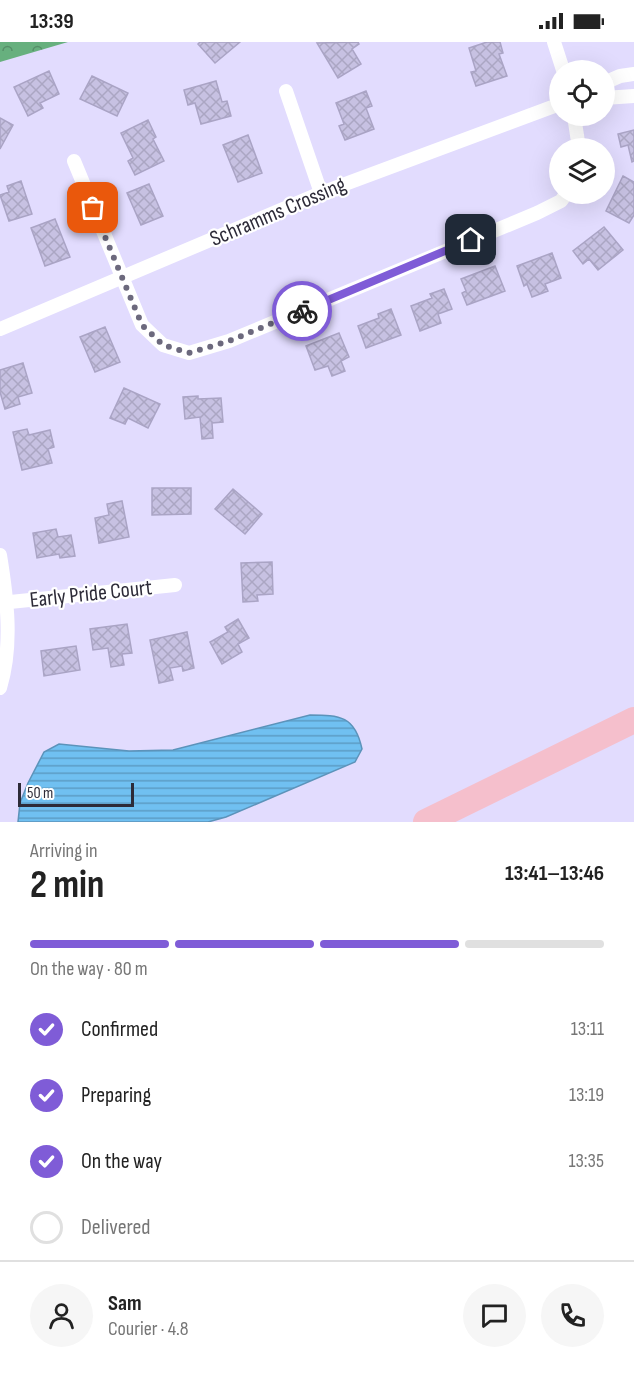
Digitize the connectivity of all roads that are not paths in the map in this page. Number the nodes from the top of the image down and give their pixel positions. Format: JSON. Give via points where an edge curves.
{"nodes":[{"id":1,"x":554,"y":42,"type":"edge"},
{"id":2,"x":560,"y":60,"type":"edge"},
{"id":3,"x":634,"y":74,"type":"edge"},
{"id":4,"x":615,"y":78,"type":"edge"},
{"id":5,"x":286,"y":90,"type":"dead end"},
{"id":6,"x":634,"y":96,"type":"edge"},
{"id":7,"x":615,"y":97,"type":"edge"},
{"id":8,"x":549,"y":108,"type":"edge"},
{"id":9,"x":74,"y":161,"type":"dead end"},
{"id":10,"x":321,"y":193,"type":"junction"},
{"id":11,"x":555,"y":204,"type":"edge"},
{"id":12,"x":121,"y":278,"type":"junction"},
{"id":13,"x":0,"y":329,"type":"edge"},
{"id":14,"x":0,"y":555,"type":"edge"},
{"id":15,"x":175,"y":585,"type":"dead end"},
{"id":16,"x":4,"y":603,"type":"edge"},
{"id":17,"x":0,"y":688,"type":"edge"},
{"id":18,"x":634,"y":720,"type":"edge"},
{"id":19,"x":426,"y":822,"type":"edge"}],
"edges":[{"from":1,"to":2,"type":"street"},
{"from":3,"to":4,"type":"street"},
{"from":5,"to":10,"type":"street"},
{"from":6,"to":7,"type":"street"},
{"from":8,"to":10,"type":"street","name":"Schramms Crossing"},
{"from":9,"to":12,"type":"street"},
{"from":10,"to":12,"type":"street","name":"Schramms Crossing"},
{"from":11,"to":12,"type":"street","via":[[229,341],[189,353],[163,345],[142,325]]},
{"from":12,"to":13,"type":"street","name":"Schramms Crossing"},
{"from":14,"to":16,"type":"street"},
{"from":15,"to":16,"type":"street","name":"Early Pride Court"},
{"from":16,"to":17,"type":"street","via":[[5,671]]},
{"from":18,"to":19,"type":"highway"}]}
